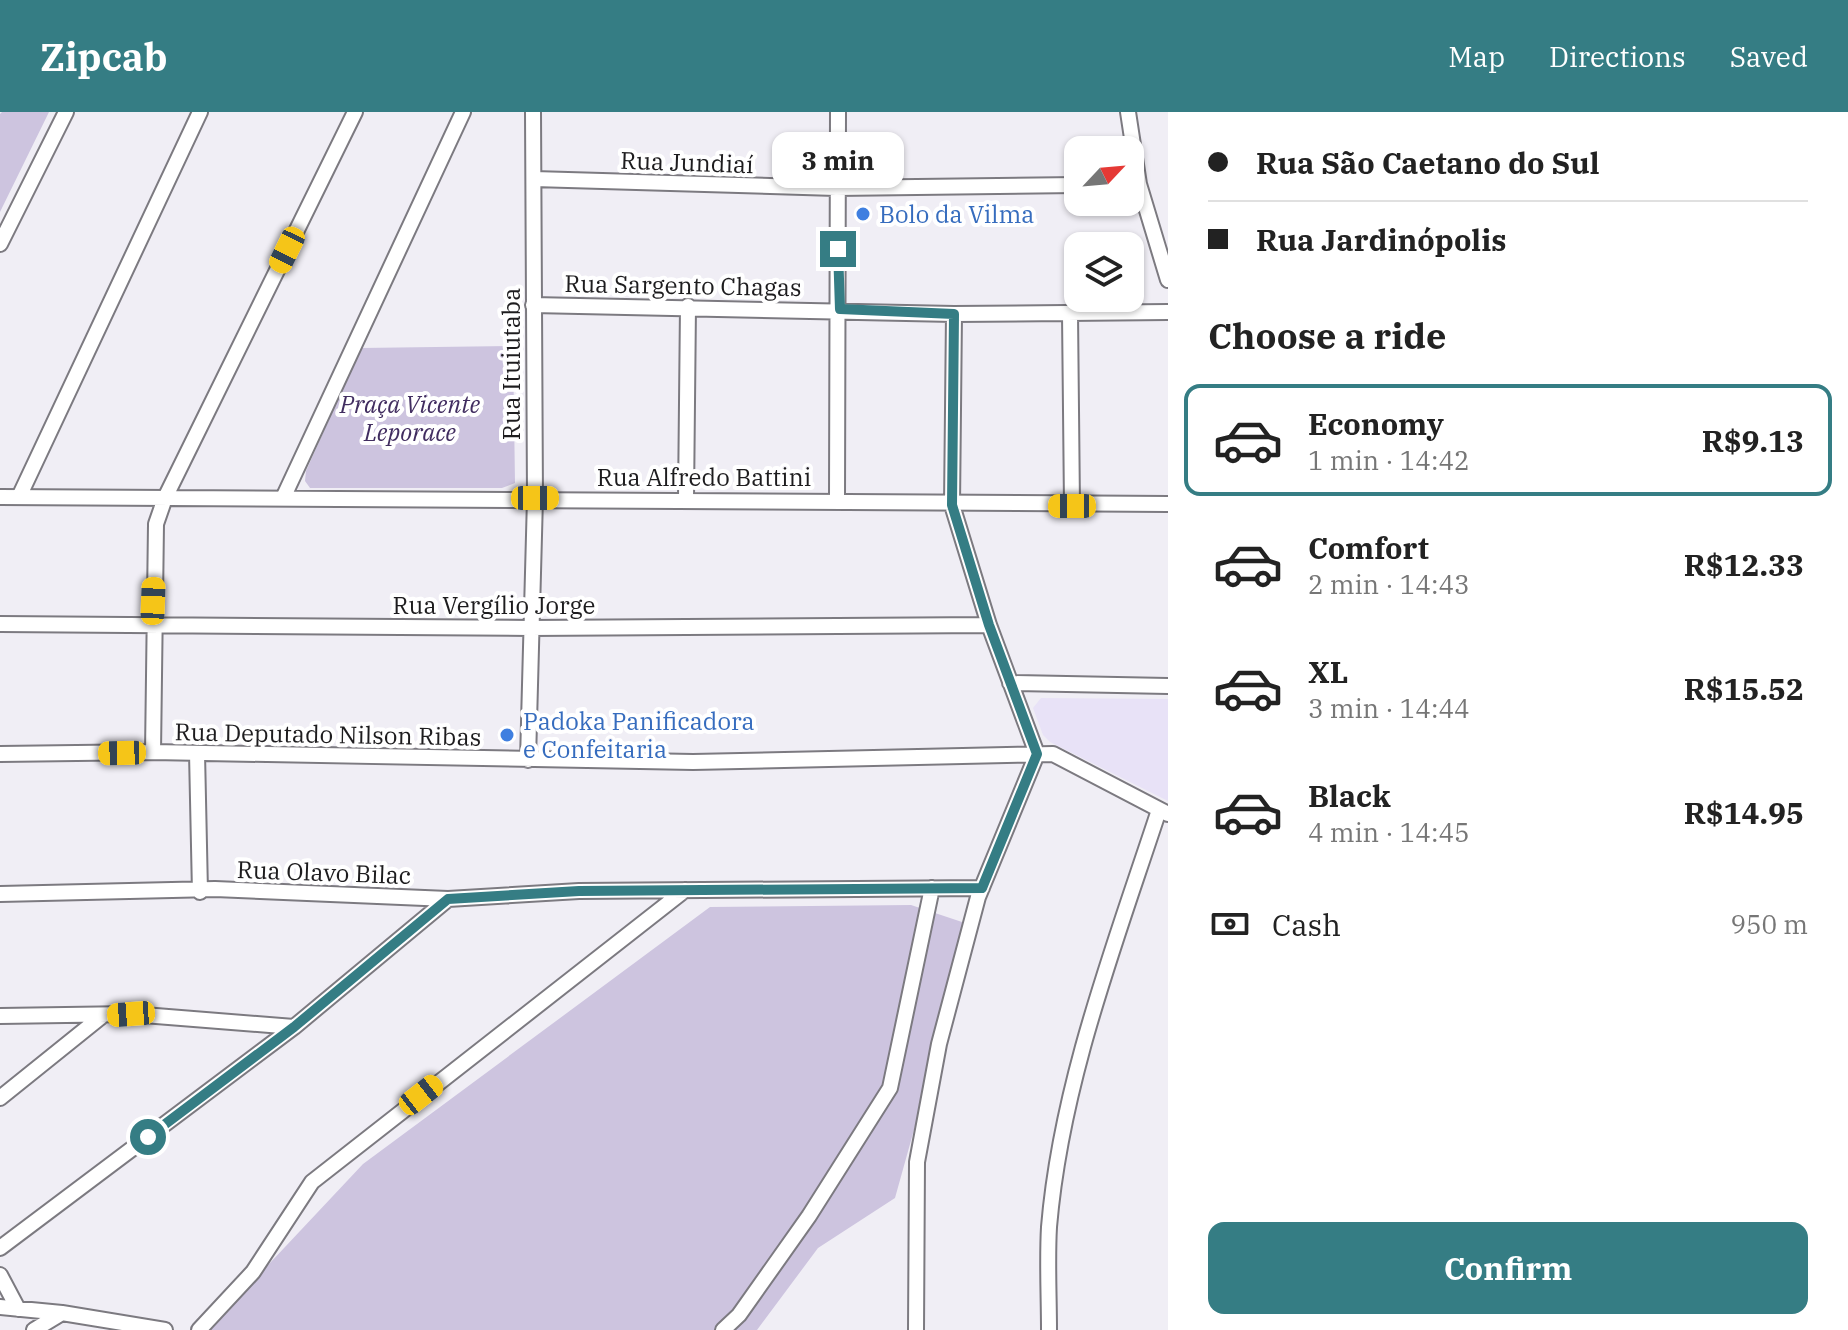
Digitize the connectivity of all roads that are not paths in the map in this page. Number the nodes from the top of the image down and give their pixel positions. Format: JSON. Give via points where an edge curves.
{"nodes":[{"id":1,"x":66,"y":112,"type":"edge"},
{"id":2,"x":200,"y":112,"type":"edge"},
{"id":3,"x":355,"y":112,"type":"edge"},
{"id":4,"x":463,"y":112,"type":"edge"},
{"id":5,"x":533,"y":112,"type":"edge"},
{"id":6,"x":838,"y":112,"type":"edge"},
{"id":7,"x":1128,"y":112,"type":"edge"},
{"id":8,"x":1130,"y":136,"type":"edge"},
{"id":9,"x":534,"y":179,"type":"junction"},
{"id":10,"x":1064,"y":185,"type":"edge"},
{"id":11,"x":836,"y":188,"type":"junction"},
{"id":12,"x":1144,"y":212,"type":"edge"},
{"id":13,"x":0,"y":244,"type":"edge"},
{"id":14,"x":1168,"y":280,"type":"edge"},
{"id":15,"x":533,"y":305,"type":"junction"},
{"id":16,"x":688,"y":306,"type":"junction"},
{"id":17,"x":840,"y":309,"type":"junction"},
{"id":18,"x":1168,"y":312,"type":"edge"},
{"id":19,"x":954,"y":314,"type":"junction"},
{"id":20,"x":1070,"y":314,"type":"junction"},
{"id":21,"x":284,"y":496,"type":"junction"},
{"id":22,"x":0,"y":497,"type":"edge"},
{"id":23,"x":19,"y":497,"type":"junction"},
{"id":24,"x":165,"y":498,"type":"junction"},
{"id":25,"x":535,"y":498,"type":"junction"},
{"id":26,"x":686,"y":499,"type":"junction"},
{"id":27,"x":837,"y":500,"type":"junction"},
{"id":28,"x":1168,"y":504,"type":"edge"},
{"id":29,"x":952,"y":505,"type":"junction"},
{"id":30,"x":1072,"y":506,"type":"junction"},
{"id":31,"x":0,"y":624,"type":"edge"},
{"id":32,"x":989,"y":625,"type":"junction"},
{"id":33,"x":152,"y":627,"type":"junction"},
{"id":34,"x":530,"y":628,"type":"junction"},
{"id":35,"x":1010,"y":683,"type":"junction"},
{"id":36,"x":1168,"y":686,"type":"edge"},
{"id":37,"x":153,"y":752,"type":"junction"},
{"id":38,"x":197,"y":753,"type":"junction"},
{"id":39,"x":0,"y":754,"type":"edge"},
{"id":40,"x":1037,"y":754,"type":"junction"},
{"id":41,"x":528,"y":760,"type":"junction"},
{"id":42,"x":1164,"y":812,"type":"edge"},
{"id":43,"x":932,"y":888,"type":"junction"},
{"id":44,"x":982,"y":888,"type":"junction"},
{"id":45,"x":685,"y":890,"type":"junction"},
{"id":46,"x":200,"y":892,"type":"junction"},
{"id":47,"x":0,"y":894,"type":"edge"},
{"id":48,"x":448,"y":899,"type":"junction"},
{"id":49,"x":0,"y":1016,"type":"edge"},
{"id":50,"x":102,"y":1016,"type":"junction"},
{"id":51,"x":294,"y":1027,"type":"junction"},
{"id":52,"x":0,"y":1098,"type":"edge"},
{"id":53,"x":2,"y":1247,"type":"edge"},
{"id":54,"x":0,"y":1263,"type":"edge"},
{"id":55,"x":0,"y":1275,"type":"edge"},
{"id":56,"x":0,"y":1307,"type":"edge"},
{"id":57,"x":18,"y":1309,"type":"junction"},
{"id":58,"x":62,"y":1313,"type":"junction"},
{"id":59,"x":34,"y":1330,"type":"edge"},
{"id":60,"x":165,"y":1330,"type":"edge"},
{"id":61,"x":199,"y":1330,"type":"edge"},
{"id":62,"x":723,"y":1330,"type":"edge"},
{"id":63,"x":916,"y":1330,"type":"edge"},
{"id":64,"x":1049,"y":1330,"type":"edge"}],
"edges":[{"from":1,"to":13,"type":"street"},
{"from":2,"to":23,"type":"street"},
{"from":3,"to":24,"type":"street"},
{"from":4,"to":21,"type":"street"},
{"from":5,"to":9,"type":"street","name":"Rua Ituiutaba"},
{"from":6,"to":11,"type":"street"},
{"from":7,"to":8,"type":"street"},
{"from":9,"to":11,"type":"street","name":"Rua Jundiaí"},
{"from":9,"to":15,"type":"street","name":"Rua Ituiutaba"},
{"from":10,"to":11,"type":"street","name":"Rua Jundiaí"},
{"from":11,"to":17,"type":"street"},
{"from":12,"to":14,"type":"street"},
{"from":15,"to":16,"type":"street","name":"Rua Sargento Chagas"},
{"from":15,"to":25,"type":"street","name":"Rua Ituiutaba"},
{"from":16,"to":17,"type":"street","name":"Rua Sargento Chagas"},
{"from":16,"to":26,"type":"street"},
{"from":17,"to":19,"type":"street","name":"Rua Sargento Chagas"},
{"from":17,"to":27,"type":"street"},
{"from":18,"to":20,"type":"street","name":"Rua Sargento Chagas"},
{"from":19,"to":20,"type":"street","name":"Rua Sargento Chagas"},
{"from":19,"to":29,"type":"street"},
{"from":20,"to":30,"type":"street"},
{"from":21,"to":24,"type":"street","name":"Rua Alfredo Battini"},
{"from":21,"to":25,"type":"street","name":"Rua Alfredo Battini"},
{"from":22,"to":23,"type":"street","name":"Rua Alfredo Battini"},
{"from":23,"to":24,"type":"street","name":"Rua Alfredo Battini"},
{"from":24,"to":33,"type":"street","via":[[156,524]]},
{"from":25,"to":26,"type":"street","name":"Rua Alfredo Battini"},
{"from":25,"to":34,"type":"street","name":"Rua Ituiutaba"},
{"from":26,"to":27,"type":"street","name":"Rua Alfredo Battini"},
{"from":27,"to":29,"type":"street","name":"Rua Alfredo Battini"},
{"from":28,"to":30,"type":"street","name":"Rua Alfredo Battini"},
{"from":29,"to":30,"type":"street","name":"Rua Alfredo Battini"},
{"from":29,"to":32,"type":"street"},
{"from":31,"to":33,"type":"street","name":"Rua Vergílio Jorge"},
{"from":32,"to":34,"type":"street","name":"Rua Vergílio Jorge"},
{"from":32,"to":35,"type":"street"},
{"from":33,"to":34,"type":"street","name":"Rua Vergílio Jorge"},
{"from":33,"to":37,"type":"street"},
{"from":34,"to":41,"type":"street","name":"Rua Ituiutaba"},
{"from":35,"to":36,"type":"street"},
{"from":35,"to":40,"type":"street"},
{"from":37,"to":38,"type":"street","name":"Rua Deputado Nilson Ribas"},
{"from":37,"to":39,"type":"street","name":"Rua Deputado Nilson Ribas"},
{"from":38,"to":41,"type":"street","name":"Rua Deputado Nilson Ribas"},
{"from":38,"to":46,"type":"street"},
{"from":40,"to":41,"type":"street","name":"Rua Deputado Nilson Ribas"},
{"from":40,"to":42,"type":"street","name":"Rua Deputado Nilson Ribas","via":[[1053,754]]},
{"from":40,"to":44,"type":"street"},
{"from":42,"to":64,"type":"street","via":[[1106,973],[1068,1109],[1049,1226]]},
{"from":43,"to":44,"type":"street","name":"Rua Olavo Bilac"},
{"from":43,"to":45,"type":"street","name":"Rua Olavo Bilac"},
{"from":43,"to":62,"type":"street","via":[[890,1088],[809,1216]]},
{"from":44,"to":63,"type":"street","via":[[939,1044],[917,1162]]},
{"from":45,"to":48,"type":"street","name":"Rua Olavo Bilac"},
{"from":45,"to":61,"type":"street","via":[[312,1182],[253,1272]]},
{"from":46,"to":47,"type":"street","name":"Rua Olavo Bilac"},
{"from":46,"to":48,"type":"street","name":"Rua Olavo Bilac"},
{"from":48,"to":51,"type":"street"},
{"from":49,"to":50,"type":"street"},
{"from":50,"to":51,"type":"street"},
{"from":50,"to":52,"type":"street"},
{"from":51,"to":53,"type":"street"},
{"from":53,"to":54,"type":"street"},
{"from":55,"to":57,"type":"street"},
{"from":56,"to":57,"type":"street"},
{"from":57,"to":58,"type":"street"},
{"from":58,"to":59,"type":"street"},
{"from":58,"to":60,"type":"street"}]}
